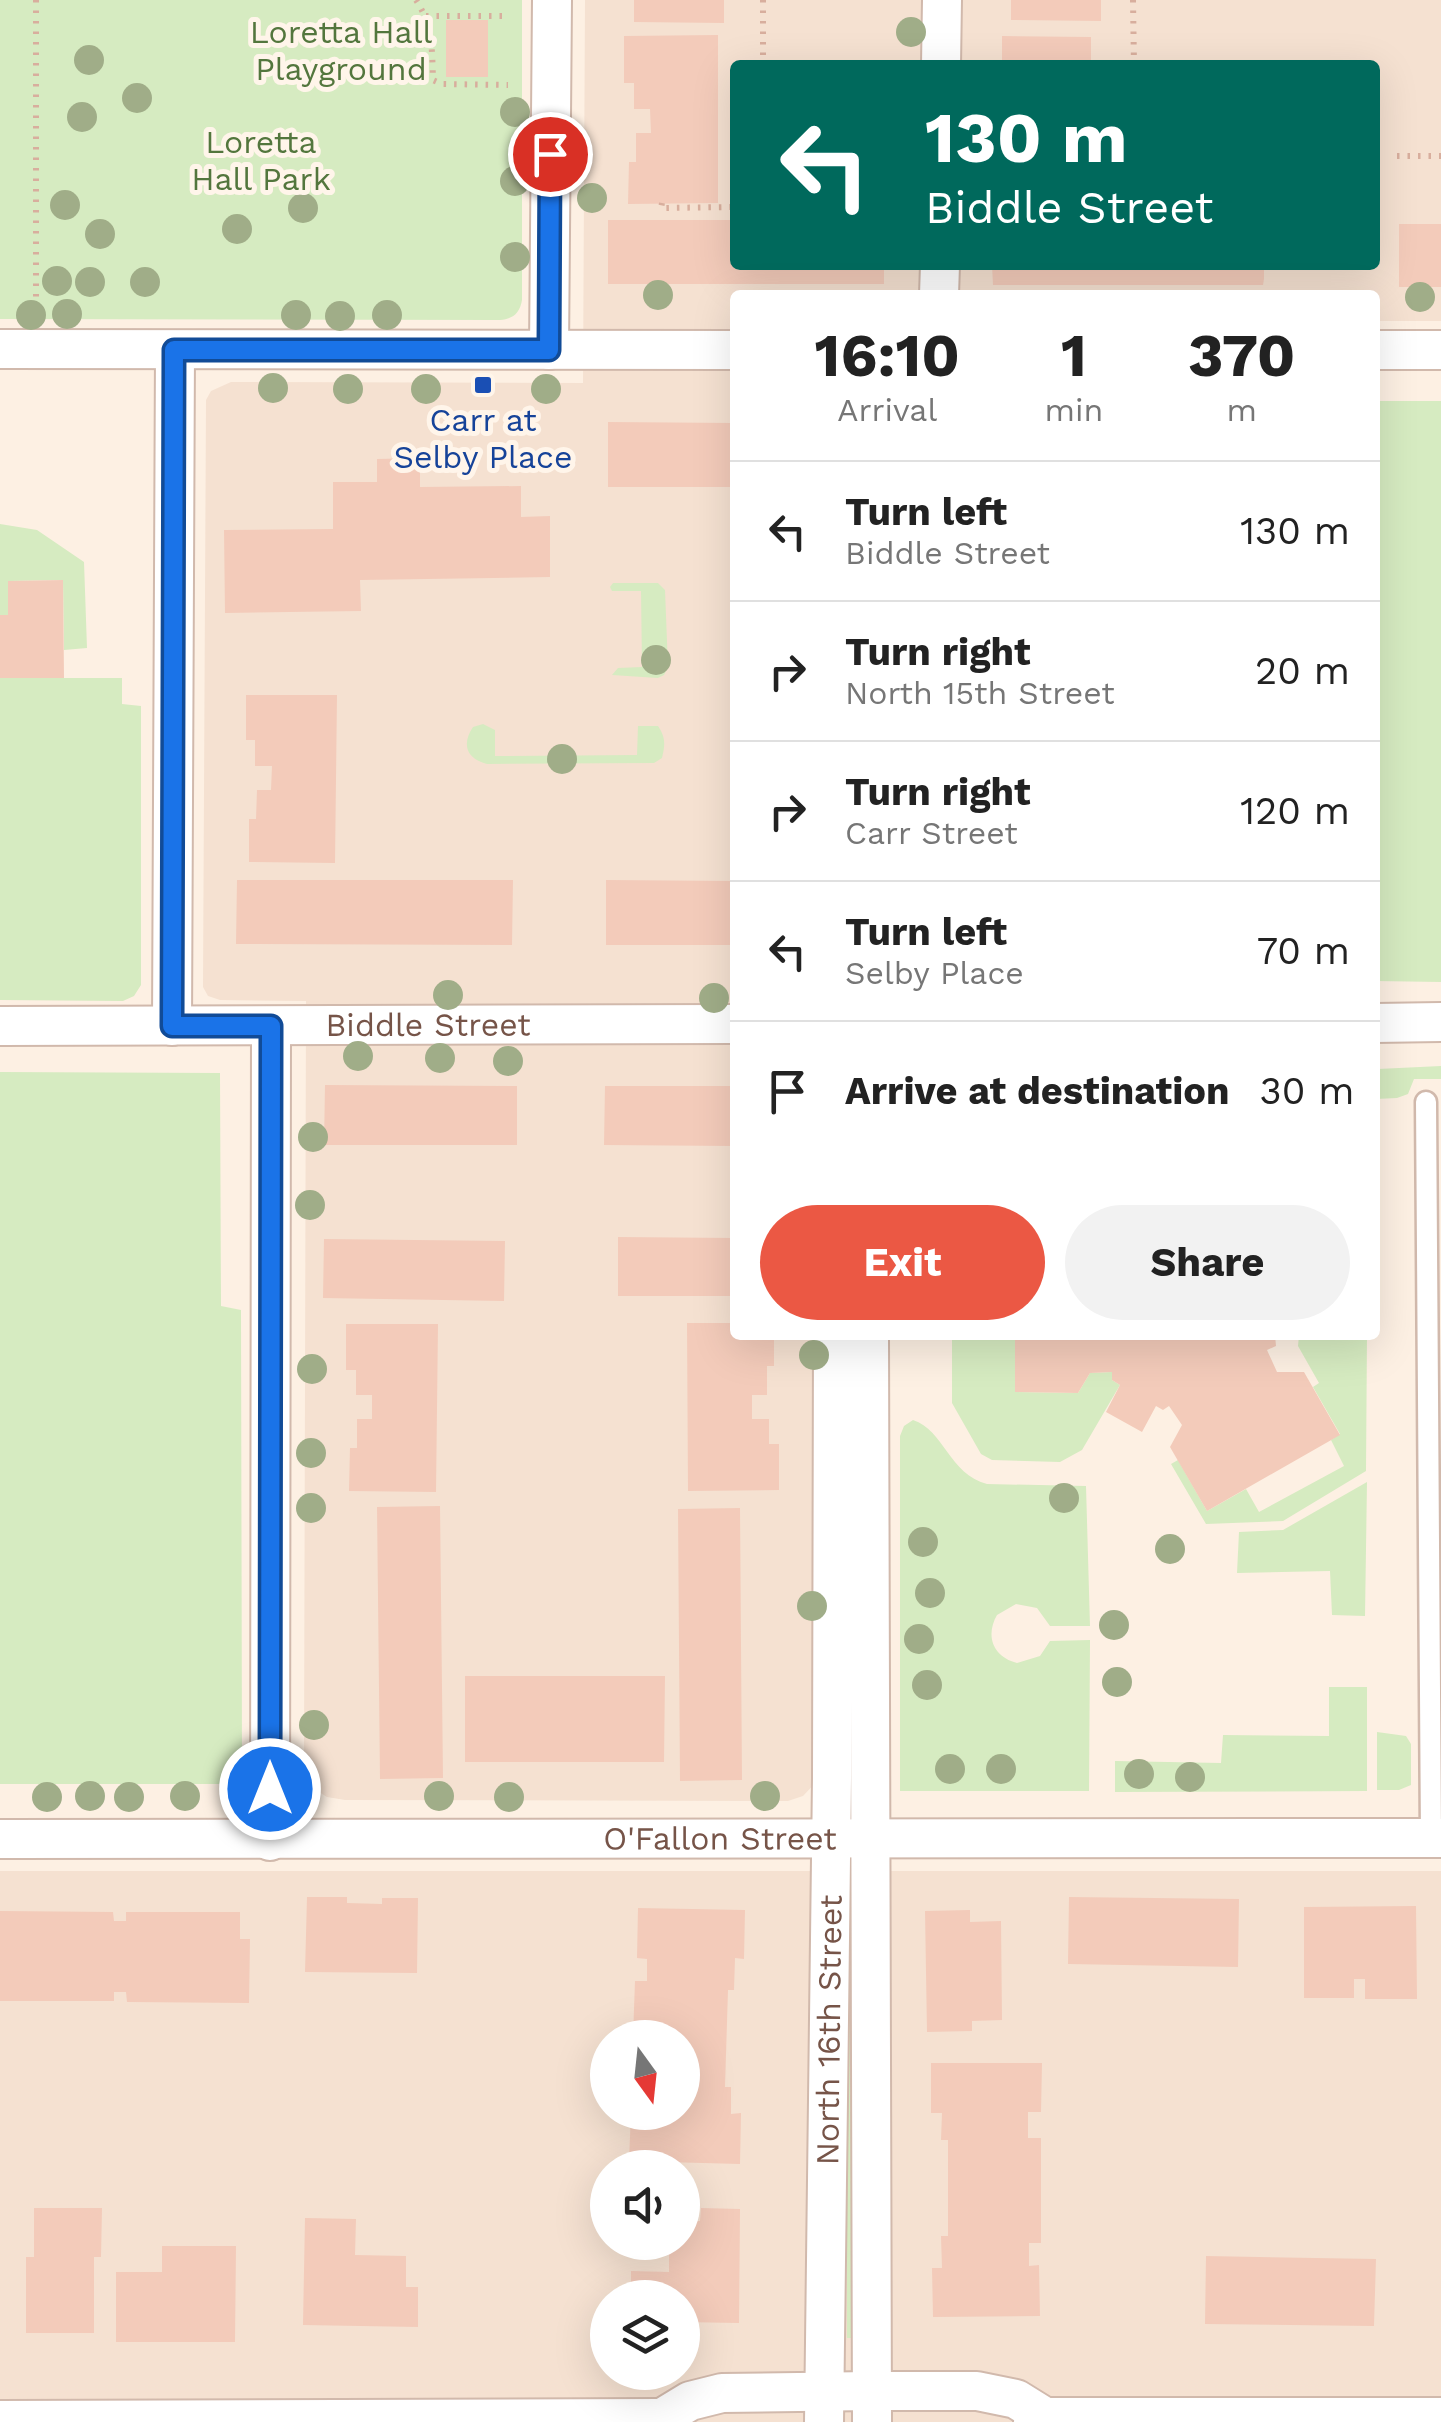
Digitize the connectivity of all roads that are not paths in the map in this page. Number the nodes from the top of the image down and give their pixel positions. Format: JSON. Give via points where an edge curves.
{"nodes":[{"id":1,"x":552,"y":0,"type":"edge"},
{"id":2,"x":942,"y":0,"type":"edge"},
{"id":3,"x":941,"y":60,"type":"edge"},
{"id":4,"x":0,"y":349,"type":"edge"},
{"id":5,"x":174,"y":350,"type":"junction"},
{"id":6,"x":549,"y":350,"type":"junction"},
{"id":7,"x":730,"y":350,"type":"edge"},
{"id":8,"x":1380,"y":350,"type":"edge"},
{"id":9,"x":1441,"y":350,"type":"edge"},
{"id":10,"x":1441,"y":1022,"type":"edge"},
{"id":11,"x":1380,"y":1023,"type":"edge"},
{"id":12,"x":730,"y":1024,"type":"edge"},
{"id":13,"x":0,"y":1026,"type":"edge"},
{"id":14,"x":172,"y":1026,"type":"junction"},
{"id":15,"x":271,"y":1026,"type":"junction"},
{"id":16,"x":1426,"y":1102,"type":"dead end"},
{"id":17,"x":833,"y":1340,"type":"edge"},
{"id":18,"x":870,"y":1340,"type":"edge"},
{"id":19,"x":1436,"y":1838,"type":"edge"},
{"id":20,"x":0,"y":1839,"type":"edge"},
{"id":21,"x":830,"y":1840,"type":"junction"},
{"id":22,"x":870,"y":1840,"type":"junction"},
{"id":23,"x":270,"y":1841,"type":"junction"},
{"id":24,"x":872,"y":2406,"type":"edge"},
{"id":25,"x":823,"y":2407,"type":"edge"},
{"id":26,"x":1441,"y":2417,"type":"edge"},
{"id":27,"x":0,"y":2420,"type":"edge"},
{"id":28,"x":666,"y":2420,"type":"edge"},
{"id":29,"x":1039,"y":2420,"type":"edge"}],
"edges":[{"from":1,"to":6,"type":"street"},
{"from":2,"to":3,"type":"street"},
{"from":4,"to":5,"type":"street"},
{"from":5,"to":6,"type":"street"},
{"from":5,"to":14,"type":"street"},
{"from":6,"to":7,"type":"street"},
{"from":8,"to":9,"type":"street"},
{"from":10,"to":11,"type":"street"},
{"from":12,"to":15,"type":"street","name":"Biddle Street"},
{"from":13,"to":14,"type":"street","name":"Biddle Street"},
{"from":14,"to":15,"type":"street","name":"Biddle Street"},
{"from":15,"to":23,"type":"street"},
{"from":16,"to":19,"type":"lane"},
{"from":17,"to":21,"type":"street","name":"North 16th Street"},
{"from":18,"to":22,"type":"street","name":"North 16th Street"},
{"from":19,"to":22,"type":"street","name":"O'Fallon Street"},
{"from":20,"to":23,"type":"street","name":"O'Fallon Street"},
{"from":21,"to":22,"type":"street","name":"O'Fallon Street"},
{"from":21,"to":23,"type":"street","name":"O'Fallon Street"},
{"from":21,"to":25,"type":"street","name":"North 16th Street"},
{"from":22,"to":24,"type":"street","name":"North 16th Street"},
{"from":24,"to":25,"type":"street"},
{"from":24,"to":29,"type":"street","via":[[977,2391],[1016,2400]]},
{"from":25,"to":28,"type":"street","via":[[722,2393],[690,2401]]},
{"from":26,"to":29,"type":"street"},
{"from":27,"to":28,"type":"street"}]}
